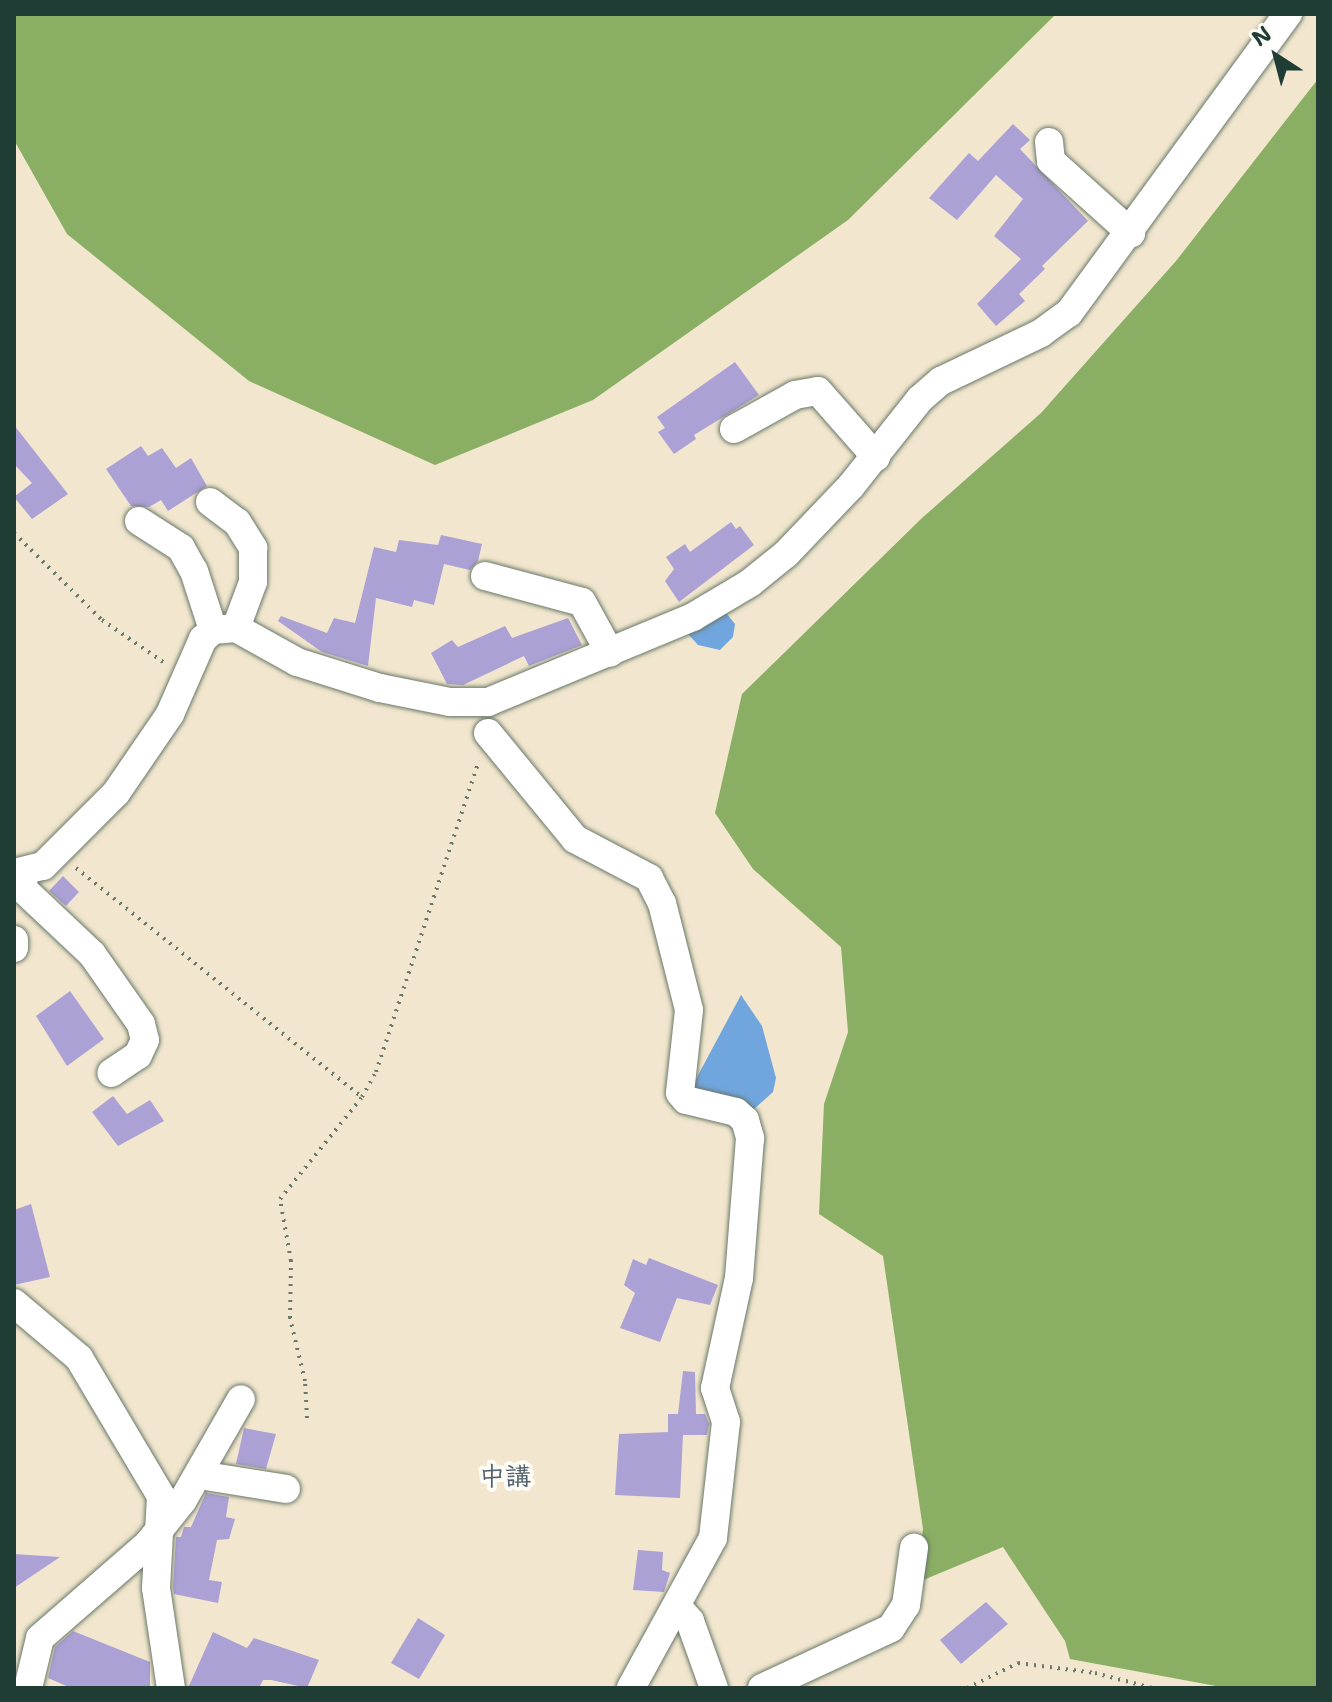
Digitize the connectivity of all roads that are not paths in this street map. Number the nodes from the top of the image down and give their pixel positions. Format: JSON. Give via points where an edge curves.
{"nodes":[{"id":1,"x":1288,"y":14,"type":"edge"},
{"id":2,"x":1049,"y":142,"type":"dead end"},
{"id":3,"x":1131,"y":233,"type":"junction"},
{"id":4,"x":734,"y":429,"type":"dead end"},
{"id":5,"x":876,"y":457,"type":"junction"},
{"id":6,"x":210,"y":502,"type":"dead end"},
{"id":7,"x":139,"y":521,"type":"dead end"},
{"id":8,"x":485,"y":576,"type":"dead end"},
{"id":9,"x":225,"y":629,"type":"junction"},
{"id":10,"x":610,"y":653,"type":"junction"},
{"id":11,"x":488,"y":733,"type":"road end"},
{"id":12,"x":18,"y":873,"type":"edge"},
{"id":13,"x":14,"y":940,"type":"edge"},
{"id":14,"x":14,"y":948,"type":"edge"},
{"id":15,"x":111,"y":1073,"type":"dead end"},
{"id":16,"x":14,"y":1303,"type":"edge"},
{"id":17,"x":241,"y":1399,"type":"dead end"},
{"id":18,"x":199,"y":1475,"type":"junction"},
{"id":19,"x":286,"y":1489,"type":"dead end"},
{"id":20,"x":160,"y":1527,"type":"junction"},
{"id":21,"x":914,"y":1548,"type":"dead end"},
{"id":22,"x":677,"y":1606,"type":"junction"},
{"id":23,"x":27,"y":1634,"type":"edge"},
{"id":24,"x":35,"y":1686,"type":"edge"},
{"id":25,"x":171,"y":1688,"type":"edge"},
{"id":26,"x":631,"y":1688,"type":"edge"},
{"id":27,"x":714,"y":1688,"type":"edge"},
{"id":28,"x":762,"y":1688,"type":"edge"}],
"edges":[{"from":1,"to":3,"type":"street"},
{"from":2,"to":3,"type":"street","via":[[1051,161]]},
{"from":3,"to":5,"type":"street","via":[[1069,313],[1041,333],[941,381],[920,399]]},
{"from":4,"to":5,"type":"street","via":[[795,395],[818,391]]},
{"from":5,"to":10,"type":"street","via":[[786,554],[750,583],[693,617]]},
{"from":6,"to":9,"type":"street","via":[[237,522],[253,548],[253,582]]},
{"from":7,"to":9,"type":"street","via":[[181,548]]},
{"from":8,"to":10,"type":"street","via":[[582,602]]},
{"from":9,"to":10,"type":"street","via":[[297,662],[450,702],[488,702]]},
{"from":9,"to":12,"type":"street","via":[[184,677],[146,753],[58,854]]},
{"from":11,"to":22,"type":"street","via":[[575,839],[649,878],[662,903],[689,1010],[680,1093],[686,1100],[736,1112],[745,1120],[750,1138],[739,1278],[715,1388],[726,1422],[722,1488],[713,1538]]},
{"from":12,"to":15,"type":"street","via":[[24,890],[92,954],[141,1024],[145,1040],[138,1055]]},
{"from":13,"to":14,"type":"street"},
{"from":16,"to":20,"type":"street","via":[[79,1358],[161,1496]]},
{"from":17,"to":18,"type":"street"},
{"from":18,"to":19,"type":"street"},
{"from":18,"to":20,"type":"street"},
{"from":20,"to":23,"type":"street","via":[[125,1567]]},
{"from":20,"to":25,"type":"street","via":[[156,1588]]},
{"from":21,"to":28,"type":"street","via":[[902,1618],[878,1635]]},
{"from":22,"to":26,"type":"street"},
{"from":22,"to":27,"type":"street","via":[[690,1621]]},
{"from":23,"to":24,"type":"street"}]}
